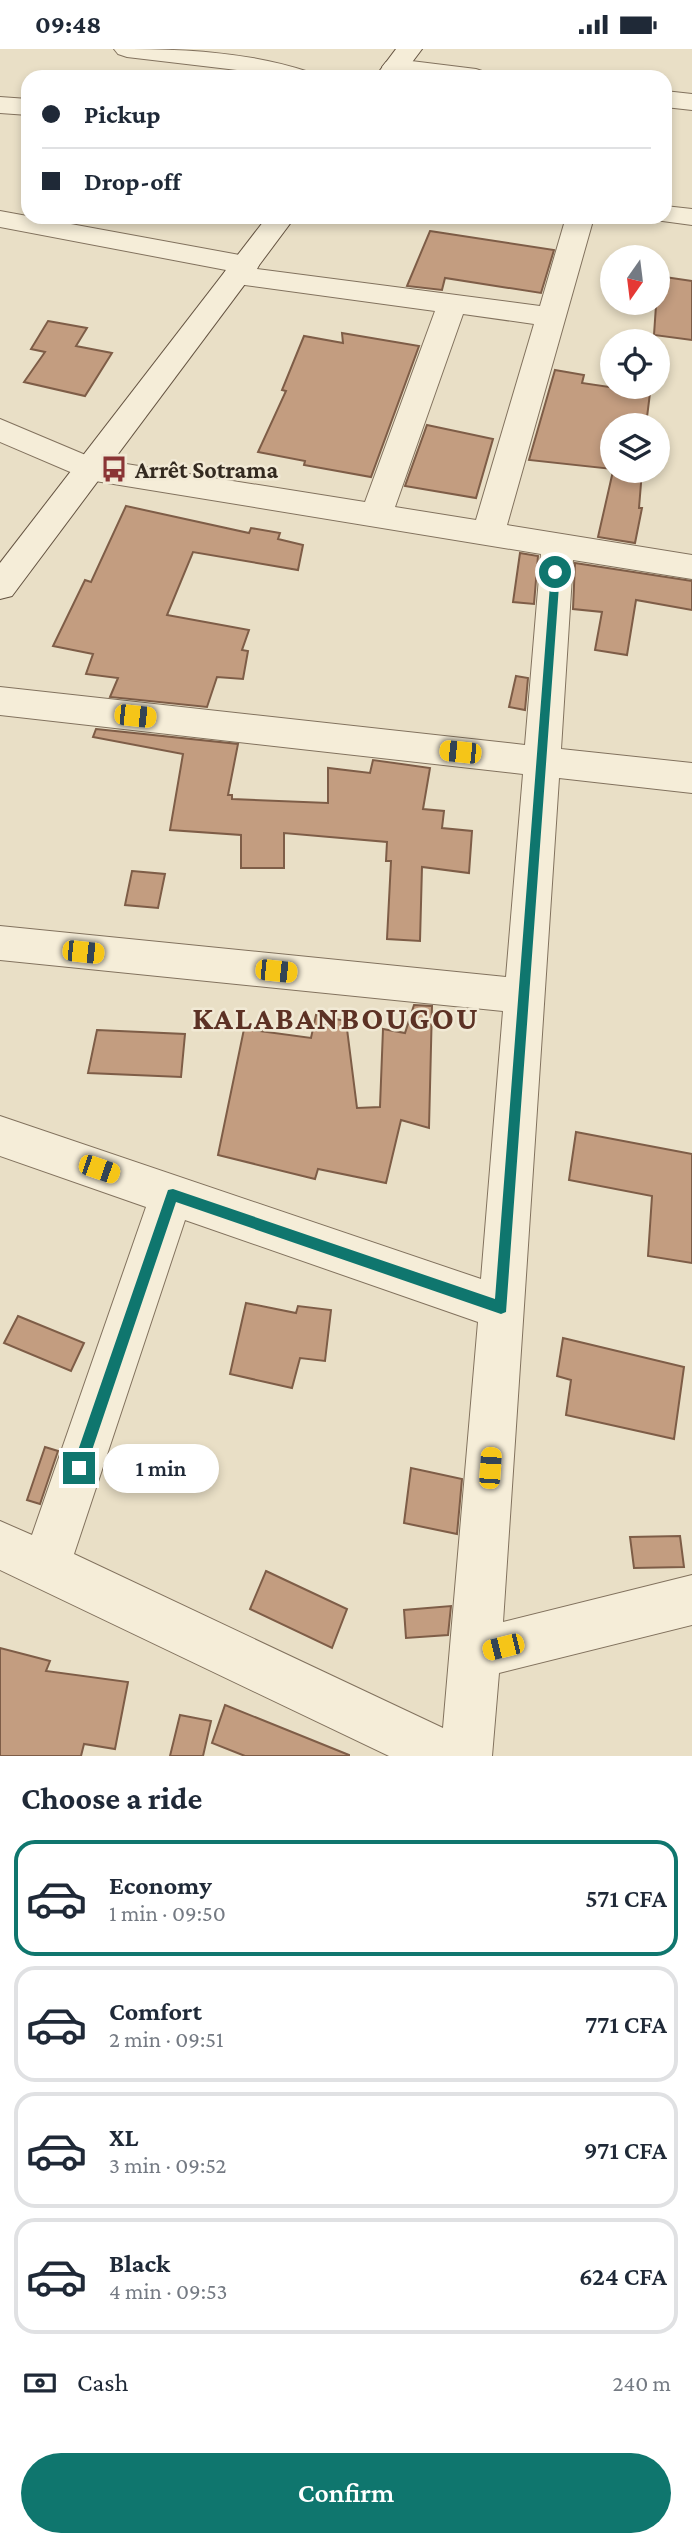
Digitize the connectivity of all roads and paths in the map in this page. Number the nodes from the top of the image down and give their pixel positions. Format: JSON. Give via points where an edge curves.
{"nodes":[{"id":1,"x":127,"y":49,"type":"edge"},
{"id":2,"x":397,"y":64,"type":"edge"},
{"id":3,"x":278,"y":70,"type":"edge"},
{"id":4,"x":433,"y":70,"type":"edge"},
{"id":5,"x":672,"y":100,"type":"edge"},
{"id":6,"x":692,"y":102,"type":"edge"},
{"id":7,"x":0,"y":105,"type":"edge"},
{"id":8,"x":21,"y":106,"type":"edge"},
{"id":9,"x":672,"y":215,"type":"edge"},
{"id":10,"x":692,"y":216,"type":"edge"},
{"id":11,"x":0,"y":219,"type":"edge"},
{"id":12,"x":21,"y":223,"type":"edge"},
{"id":13,"x":24,"y":224,"type":"edge"},
{"id":14,"x":276,"y":224,"type":"edge"},
{"id":15,"x":578,"y":224,"type":"edge"},
{"id":16,"x":241,"y":270,"type":"junction"},
{"id":17,"x":452,"y":303,"type":"junction"},
{"id":18,"x":551,"y":317,"type":"junction"},
{"id":19,"x":0,"y":430,"type":"edge"},
{"id":20,"x":89,"y":470,"type":"junction"},
{"id":21,"x":376,"y":516,"type":"junction"},
{"id":22,"x":488,"y":534,"type":"junction"},
{"id":23,"x":558,"y":545,"type":"junction"},
{"id":24,"x":692,"y":567,"type":"edge"},
{"id":25,"x":0,"y":587,"type":"edge"},
{"id":26,"x":0,"y":701,"type":"edge"},
{"id":27,"x":541,"y":761,"type":"junction"},
{"id":28,"x":692,"y":779,"type":"edge"},
{"id":29,"x":0,"y":943,"type":"edge"},
{"id":30,"x":524,"y":996,"type":"junction"},
{"id":31,"x":0,"y":1136,"type":"edge"},
{"id":32,"x":173,"y":1195,"type":"junction"},
{"id":33,"x":501,"y":1308,"type":"junction"},
{"id":34,"x":0,"y":1545,"type":"edge"},
{"id":35,"x":46,"y":1567,"type":"junction"},
{"id":36,"x":692,"y":1600,"type":"edge"},
{"id":37,"x":476,"y":1654,"type":"junction"},
{"id":38,"x":446,"y":1756,"type":"edge"},
{"id":39,"x":466,"y":1756,"type":"edge"}],
"edges":[{"from":1,"to":3,"type":"street"},
{"from":2,"to":4,"type":"street"},
{"from":5,"to":6,"type":"street"},
{"from":7,"to":8,"type":"street"},
{"from":9,"to":10,"type":"street"},
{"from":11,"to":12,"type":"street"},
{"from":13,"to":16,"type":"street"},
{"from":14,"to":16,"type":"street"},
{"from":15,"to":18,"type":"street"},
{"from":16,"to":17,"type":"street"},
{"from":16,"to":20,"type":"street"},
{"from":17,"to":18,"type":"street"},
{"from":17,"to":21,"type":"street"},
{"from":18,"to":22,"type":"street"},
{"from":19,"to":20,"type":"street"},
{"from":20,"to":21,"type":"street"},
{"from":20,"to":25,"type":"street"},
{"from":21,"to":22,"type":"street"},
{"from":22,"to":23,"type":"street"},
{"from":23,"to":24,"type":"street"},
{"from":23,"to":27,"type":"street"},
{"from":26,"to":27,"type":"street"},
{"from":27,"to":28,"type":"street"},
{"from":27,"to":30,"type":"street"},
{"from":29,"to":30,"type":"street"},
{"from":30,"to":33,"type":"street"},
{"from":31,"to":32,"type":"street"},
{"from":32,"to":33,"type":"street"},
{"from":32,"to":35,"type":"street"},
{"from":33,"to":37,"type":"street"},
{"from":34,"to":35,"type":"street"},
{"from":35,"to":38,"type":"street"},
{"from":36,"to":37,"type":"street"},
{"from":37,"to":39,"type":"street"}]}
